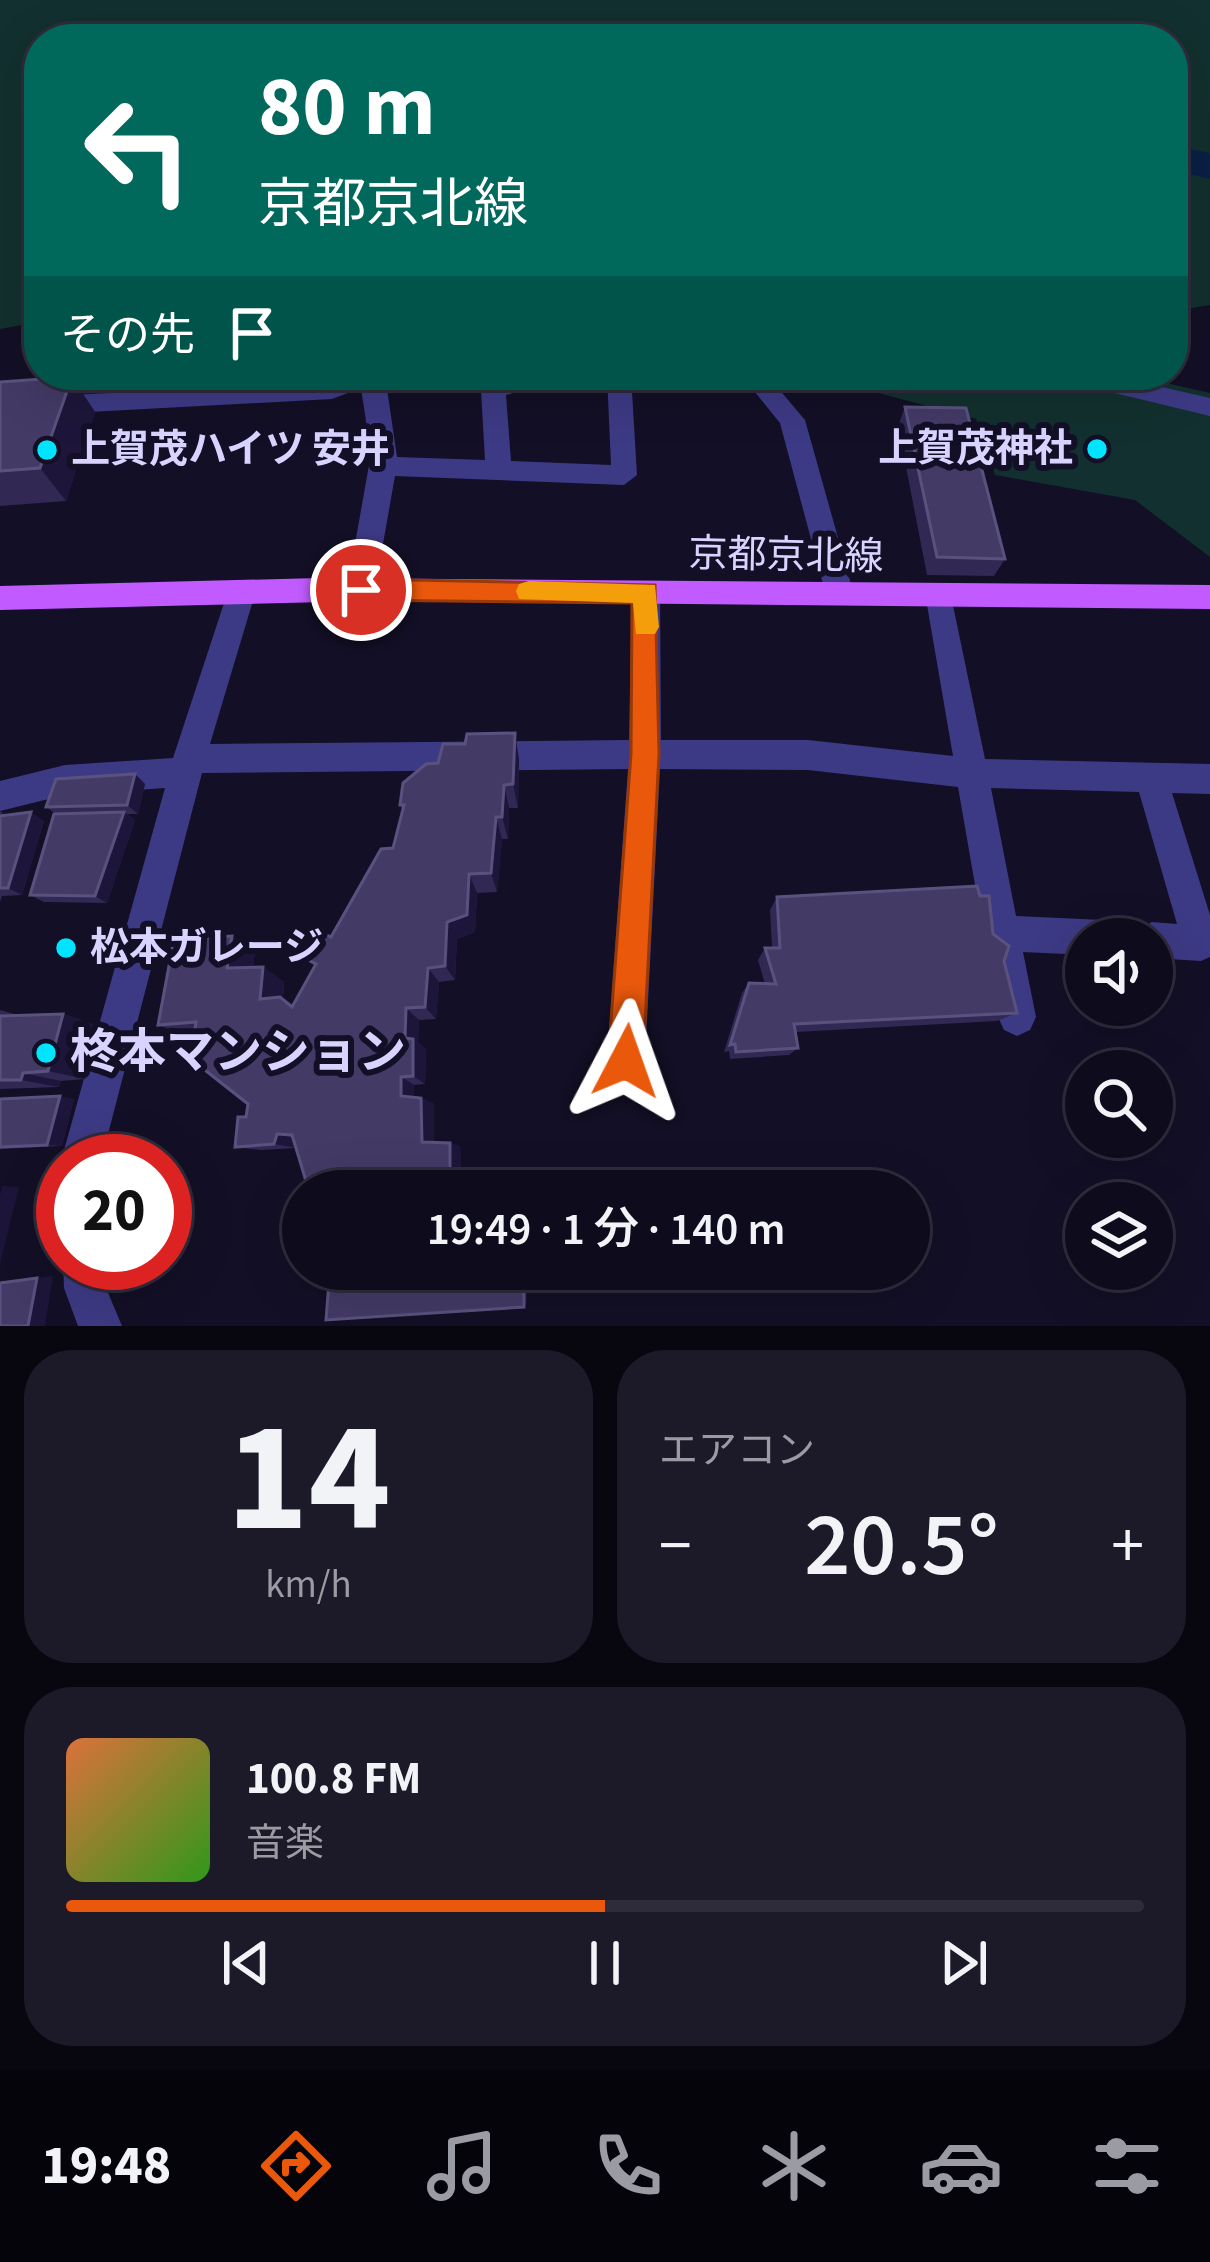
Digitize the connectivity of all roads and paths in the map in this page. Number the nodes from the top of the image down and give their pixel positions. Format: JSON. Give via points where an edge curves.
{"nodes":[{"id":1,"x":332,"y":390,"type":"edge"},
{"id":2,"x":377,"y":390,"type":"edge"},
{"id":3,"x":494,"y":390,"type":"edge"},
{"id":4,"x":620,"y":390,"type":"edge"},
{"id":5,"x":766,"y":390,"type":"edge"},
{"id":6,"x":1137,"y":390,"type":"edge"},
{"id":7,"x":49,"y":405,"type":"edge"},
{"id":8,"x":1210,"y":407,"type":"edge"},
{"id":9,"x":382,"y":466,"type":"junction"},
{"id":10,"x":499,"y":470,"type":"junction"},
{"id":11,"x":361,"y":590,"type":"junction"},
{"id":12,"x":241,"y":593,"type":"junction"},
{"id":13,"x":646,"y":593,"type":"junction"},
{"id":14,"x":835,"y":594,"type":"junction"},
{"id":15,"x":1210,"y":597,"type":"edge"},
{"id":16,"x":0,"y":598,"type":"edge"},
{"id":17,"x":940,"y":599,"type":"junction"},
{"id":18,"x":645,"y":754,"type":"junction"},
{"id":19,"x":188,"y":766,"type":"junction"},
{"id":20,"x":970,"y":773,"type":"junction"},
{"id":21,"x":1150,"y":776,"type":"junction"},
{"id":22,"x":1210,"y":779,"type":"edge"},
{"id":23,"x":0,"y":796,"type":"edge"},
{"id":24,"x":1000,"y":933,"type":"junction"},
{"id":25,"x":1065,"y":936,"type":"edge"},
{"id":26,"x":1173,"y":941,"type":"edge"},
{"id":27,"x":1017,"y":1017,"type":"edge"},
{"id":28,"x":626,"y":1061,"type":"dead end"},
{"id":29,"x":88,"y":1134,"type":"edge"},
{"id":30,"x":86,"y":1290,"type":"edge"},
{"id":31,"x":100,"y":1326,"type":"edge"}],
"edges":[{"from":1,"to":7,"type":"street"},
{"from":2,"to":9,"type":"street"},
{"from":3,"to":10,"type":"street"},
{"from":4,"to":10,"type":"street","via":[[624,476]]},
{"from":5,"to":14,"type":"street","via":[[792,420]]},
{"from":6,"to":8,"type":"street"},
{"from":9,"to":10,"type":"street"},
{"from":9,"to":11,"type":"street"},
{"from":11,"to":12,"type":"main road","name":"京都京北線"},
{"from":11,"to":13,"type":"main road","name":"京都京北線"},
{"from":12,"to":16,"type":"main road","name":"京都京北線"},
{"from":12,"to":19,"type":"street"},
{"from":13,"to":14,"type":"main road","name":"京都京北線"},
{"from":13,"to":18,"type":"street"},
{"from":14,"to":17,"type":"main road","name":"京都京北線"},
{"from":15,"to":17,"type":"main road","name":"京都京北線"},
{"from":17,"to":20,"type":"street"},
{"from":18,"to":19,"type":"street","via":[[420,753]]},
{"from":18,"to":20,"type":"street","via":[[808,754]]},
{"from":18,"to":28,"type":"street"},
{"from":19,"to":23,"type":"street"},
{"from":19,"to":29,"type":"street"},
{"from":20,"to":21,"type":"street"},
{"from":20,"to":24,"type":"street"},
{"from":21,"to":22,"type":"street"},
{"from":21,"to":26,"type":"street","via":[[1201,943]]},
{"from":24,"to":25,"type":"street"},
{"from":24,"to":27,"type":"street"},
{"from":30,"to":31,"type":"street"}]}
